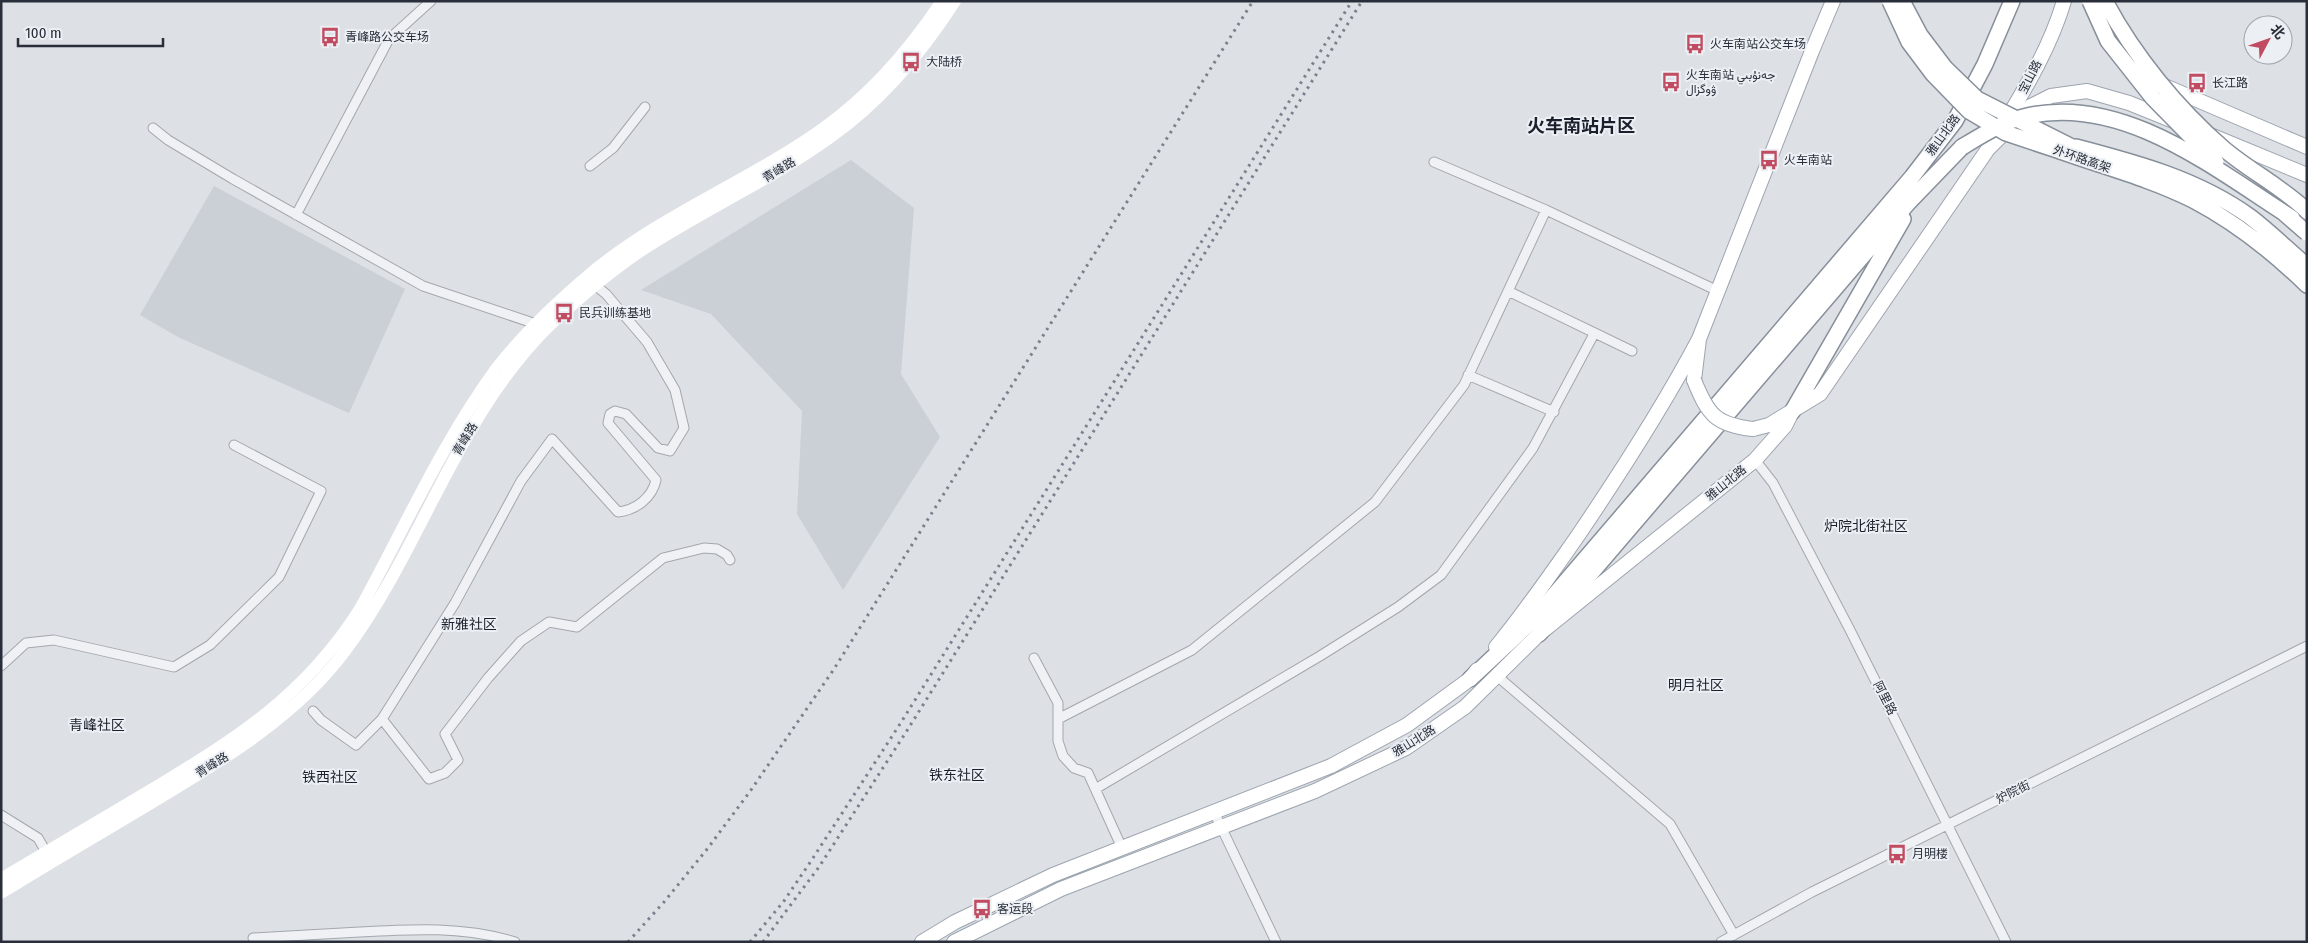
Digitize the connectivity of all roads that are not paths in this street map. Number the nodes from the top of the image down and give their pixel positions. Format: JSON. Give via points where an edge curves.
{"nodes":[{"id":1,"x":431,"y":1,"type":"edge"},
{"id":2,"x":942,"y":1,"type":"edge"},
{"id":3,"x":955,"y":1,"type":"edge"},
{"id":4,"x":1833,"y":1,"type":"edge"},
{"id":5,"x":1890,"y":1,"type":"edge"},
{"id":6,"x":1902,"y":1,"type":"edge"},
{"id":7,"x":2012,"y":1,"type":"edge"},
{"id":8,"x":2064,"y":1,"type":"edge"},
{"id":9,"x":2091,"y":1,"type":"edge"},
{"id":10,"x":2105,"y":1,"type":"edge"},
{"id":11,"x":644,"y":107,"type":"dead end"},
{"id":12,"x":153,"y":128,"type":"dead end"},
{"id":13,"x":2307,"y":147,"type":"edge"},
{"id":14,"x":1988,"y":149,"type":"junction"},
{"id":15,"x":1434,"y":162,"type":"dead end"},
{"id":16,"x":590,"y":166,"type":"dead end"},
{"id":17,"x":2307,"y":174,"type":"edge"},
{"id":18,"x":1924,"y":185,"type":"junction"},
{"id":19,"x":1546,"y":210,"type":"junction"},
{"id":20,"x":2307,"y":211,"type":"edge"},
{"id":21,"x":296,"y":215,"type":"junction"},
{"id":22,"x":2292,"y":218,"type":"junction"},
{"id":23,"x":2307,"y":232,"type":"edge"},
{"id":24,"x":2307,"y":266,"type":"edge"},
{"id":25,"x":595,"y":285,"type":"junction"},
{"id":26,"x":2307,"y":285,"type":"edge"},
{"id":27,"x":1508,"y":291,"type":"junction"},
{"id":28,"x":1718,"y":291,"type":"junction"},
{"id":29,"x":540,"y":328,"type":"junction"},
{"id":30,"x":1594,"y":334,"type":"junction"},
{"id":31,"x":1699,"y":338,"type":"junction"},
{"id":32,"x":1632,"y":351,"type":"dead end"},
{"id":33,"x":1468,"y":375,"type":"junction"},
{"id":34,"x":1554,"y":412,"type":"junction"},
{"id":35,"x":1792,"y":412,"type":"junction"},
{"id":36,"x":234,"y":445,"type":"dead end"},
{"id":37,"x":1755,"y":460,"type":"junction"},
{"id":38,"x":730,"y":560,"type":"dead end"},
{"id":39,"x":1540,"y":634,"type":"junction"},
{"id":40,"x":2307,"y":646,"type":"edge"},
{"id":41,"x":1034,"y":658,"type":"dead end"},
{"id":42,"x":1,"y":666,"type":"edge"},
{"id":43,"x":1497,"y":676,"type":"junction"},
{"id":44,"x":1470,"y":679,"type":"junction"},
{"id":45,"x":313,"y":711,"type":"dead end"},
{"id":46,"x":382,"y":719,"type":"junction"},
{"id":47,"x":1058,"y":719,"type":"junction"},
{"id":48,"x":1097,"y":788,"type":"junction"},
{"id":49,"x":1214,"y":812,"type":"junction"},
{"id":50,"x":1,"y":815,"type":"edge"},
{"id":51,"x":1949,"y":824,"type":"junction"},
{"id":52,"x":1221,"y":828,"type":"junction"},
{"id":53,"x":1122,"y":848,"type":"junction"},
{"id":54,"x":49,"y":857,"type":"junction"},
{"id":55,"x":1,"y":879,"type":"edge"},
{"id":56,"x":1,"y":893,"type":"edge"},
{"id":57,"x":1734,"y":935,"type":"junction"},
{"id":58,"x":253,"y":938,"type":"dead end"},
{"id":59,"x":515,"y":942,"type":"edge"},
{"id":60,"x":922,"y":942,"type":"edge"},
{"id":61,"x":954,"y":942,"type":"edge"},
{"id":62,"x":1276,"y":942,"type":"edge"},
{"id":63,"x":1722,"y":942,"type":"edge"},
{"id":64,"x":2006,"y":942,"type":"edge"}],
"edges":[{"from":1,"to":21,"type":"street","via":[[389,39]]},
{"from":2,"to":29,"type":"main road","name":"青峰路","via":[[894,64],[844,112],[800,144],[695,203],[625,248],[589,275]]},
{"from":3,"to":25,"type":"main road","name":"青峰路","via":[[904,70],[849,124],[794,161],[639,252]]},
{"from":4,"to":28,"type":"main road"},
{"from":5,"to":26,"type":"highway","name":"外环路高架","bridge":true,"via":[[1909,42],[1933,74],[1969,112],[2006,132],[2153,182],[2193,200],[2235,225]]},
{"from":6,"to":24,"type":"highway","name":"外环路高架","bridge":true,"via":[[1920,35],[1946,68],[1977,99],[2070,146],[2153,168],[2193,184],[2248,216]]},
{"from":7,"to":44,"type":"highway","name":"雅山北路","via":[[1956,121],[1912,177],[1532,621]]},
{"from":8,"to":14,"type":"main road","name":"宝山路","via":[[2026,88]]},
{"from":9,"to":13,"type":"main road","via":[[2103,33],[2130,66],[2151,80]]},
{"from":9,"to":22,"type":"highway","bridge":true,"via":[[2108,41],[2153,98],[2214,161]]},
{"from":10,"to":20,"type":"highway","bridge":true,"via":[[2122,34],[2164,88],[2224,149]]},
{"from":11,"to":16,"type":"street","via":[[613,148]]},
{"from":12,"to":21,"type":"street","via":[[184,150]]},
{"from":14,"to":17,"type":"main road","via":[[2031,106],[2052,96],[2087,92],[2129,103]]},
{"from":14,"to":35,"type":"main road","via":[[1831,381],[1820,394]]},
{"from":15,"to":19,"type":"street"},
{"from":18,"to":22,"type":"highway","bridge":true,"via":[[1962,147],[1991,130],[2027,116],[2064,112],[2141,127],[2187,151]]},
{"from":18,"to":35,"type":"highway"},
{"from":18,"to":39,"type":"highway"},
{"from":19,"to":27,"type":"street"},
{"from":19,"to":28,"type":"street"},
{"from":21,"to":29,"type":"street","via":[[424,286]]},
{"from":22,"to":23,"type":"highway","bridge":true},
{"from":25,"to":29,"type":"main road","name":"青峰路"},
{"from":25,"to":46,"type":"street","via":[[647,342],[675,390],[684,428],[670,452],[658,448],[626,414],[615,411],[610,414],[608,423],[656,480],[654,490],[645,501],[626,512],[618,512],[552,439],[521,481],[455,603]]},
{"from":27,"to":30,"type":"street"},
{"from":27,"to":33,"type":"street"},
{"from":28,"to":31,"type":"main road"},
{"from":29,"to":54,"type":"main road","name":"青峰路","via":[[497,368],[459,424],[360,609],[326,658],[295,690],[234,738]]},
{"from":30,"to":32,"type":"street"},
{"from":30,"to":34,"type":"street"},
{"from":31,"to":35,"type":"main road","bridge":true,"via":[[1694,380],[1703,401],[1718,420],[1732,427],[1753,429],[1769,425]]},
{"from":31,"to":44,"type":"main road","name":"雅山北路","via":[[1668,398],[1593,513],[1523,615]]},
{"from":33,"to":34,"type":"street"},
{"from":33,"to":47,"type":"street","via":[[1464,385],[1375,502],[1192,650]]},
{"from":34,"to":48,"type":"street","via":[[1533,448],[1441,575],[1398,607],[1320,656]]},
{"from":35,"to":37,"type":"main road","name":"雅山北路","via":[[1785,426]]},
{"from":36,"to":42,"type":"street","via":[[321,491],[279,577],[210,645],[174,667],[54,640],[26,644]]},
{"from":37,"to":39,"type":"main road","name":"雅山北路"},
{"from":37,"to":51,"type":"street","name":"阿里路","via":[[1778,492]]},
{"from":38,"to":46,"type":"street","via":[[717,549],[704,548],[664,558],[577,627],[549,622],[521,641],[445,734],[458,760],[445,773],[429,779]]},
{"from":39,"to":43,"type":"main road","name":"雅山北路"},
{"from":40,"to":51,"type":"street","name":"炉院街"},
{"from":41,"to":47,"type":"street","via":[[1058,702]]},
{"from":43,"to":52,"type":"main road","name":"雅山北路","via":[[1465,707],[1406,748],[1315,792]]},
{"from":43,"to":57,"type":"street","via":[[1670,824]]},
{"from":44,"to":49,"type":"main road","name":"雅山北路","via":[[1407,725],[1331,766]]},
{"from":45,"to":46,"type":"street","via":[[356,745]]},
{"from":47,"to":48,"type":"street","via":[[1058,741],[1063,756],[1074,768],[1088,773]]},
{"from":48,"to":53,"type":"street"},
{"from":49,"to":52,"type":"street"},
{"from":49,"to":53,"type":"main road","name":"雅山北路"},
{"from":50,"to":54,"type":"street","via":[[38,838]]},
{"from":51,"to":57,"type":"street","name":"炉院街"},
{"from":51,"to":64,"type":"street","name":"阿里路"},
{"from":52,"to":61,"type":"main road","name":"雅山北路","via":[[1061,889]]},
{"from":52,"to":62,"type":"street"},
{"from":53,"to":60,"type":"main road","name":"雅山北路","via":[[1044,880],[955,922]]},
{"from":54,"to":55,"type":"main road","name":"青峰路"},
{"from":54,"to":56,"type":"main road","name":"青峰路"},
{"from":57,"to":63,"type":"street","name":"炉院街"},
{"from":58,"to":59,"type":"street","via":[[455,930]]}]}
